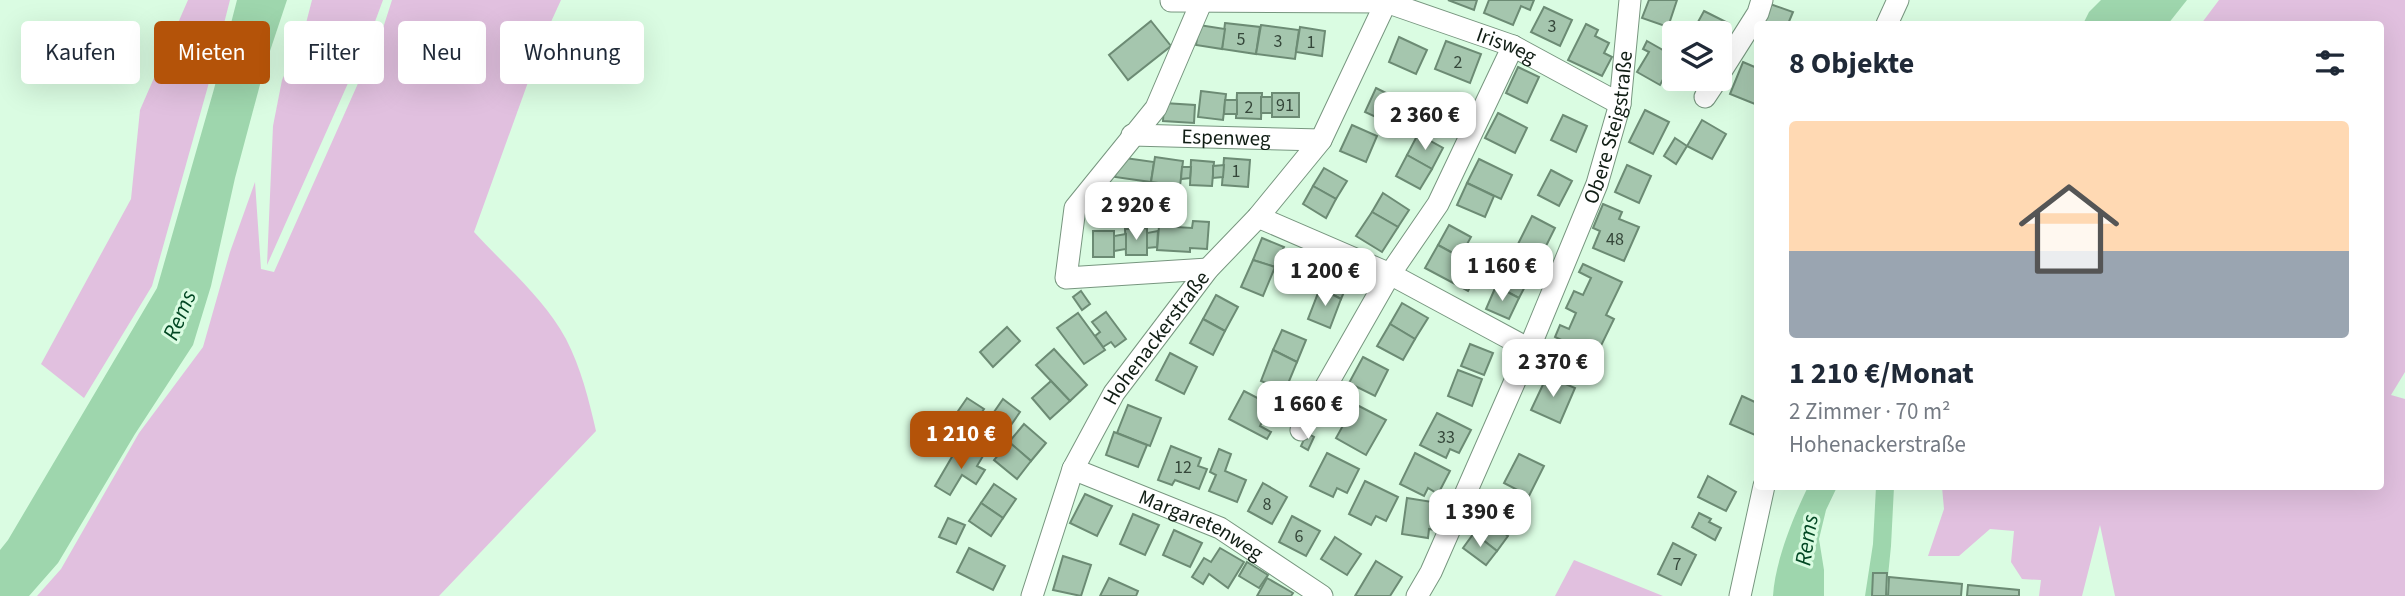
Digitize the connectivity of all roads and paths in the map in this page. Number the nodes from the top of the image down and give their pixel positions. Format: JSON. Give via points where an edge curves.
{"nodes":[{"id":1,"x":1630,"y":0,"type":"edge"},
{"id":2,"x":1762,"y":0,"type":"edge"},
{"id":3,"x":1898,"y":0,"type":"edge"},
{"id":4,"x":1171,"y":1,"type":"edge"},
{"id":5,"x":1388,"y":1,"type":"edge"},
{"id":6,"x":1201,"y":3,"type":"junction"},
{"id":7,"x":1888,"y":21,"type":"edge"},
{"id":8,"x":1513,"y":46,"type":"junction"},
{"id":9,"x":1732,"y":54,"type":"edge"},
{"id":10,"x":1709,"y":91,"type":"edge"},
{"id":11,"x":1705,"y":97,"type":"dead end"},
{"id":12,"x":1620,"y":104,"type":"junction"},
{"id":13,"x":1132,"y":135,"type":"junction"},
{"id":14,"x":1321,"y":140,"type":"junction"},
{"id":15,"x":1258,"y":217,"type":"junction"},
{"id":16,"x":1208,"y":269,"type":"junction"},
{"id":17,"x":1390,"y":274,"type":"junction"},
{"id":18,"x":1530,"y":349,"type":"junction"},
{"id":19,"x":1301,"y":430,"type":"dead end"},
{"id":20,"x":1073,"y":469,"type":"junction"},
{"id":21,"x":1763,"y":490,"type":"edge"},
{"id":22,"x":1032,"y":596,"type":"edge"},
{"id":23,"x":1322,"y":596,"type":"edge"},
{"id":24,"x":1417,"y":596,"type":"edge"},
{"id":25,"x":1740,"y":596,"type":"edge"}],
"edges":[{"from":1,"to":12,"type":"street","name":"Obere Steigstraße"},
{"from":2,"to":9,"type":"street"},
{"from":3,"to":7,"type":"street"},
{"from":4,"to":6,"type":"street","name":"Irisweg"},
{"from":5,"to":6,"type":"street","name":"Irisweg"},
{"from":5,"to":8,"type":"street","name":"Irisweg"},
{"from":5,"to":14,"type":"street","name":"Hohenackerstraße"},
{"from":6,"to":13,"type":"street","via":[[1156,108]]},
{"from":8,"to":12,"type":"street","name":"Irisweg"},
{"from":8,"to":17,"type":"street","via":[[1438,204]]},
{"from":10,"to":11,"type":"street"},
{"from":12,"to":18,"type":"street","name":"Obere Steigstraße","via":[[1597,184]]},
{"from":13,"to":14,"type":"street","name":"Espenweg"},
{"from":13,"to":16,"type":"street","via":[[1075,208],[1066,278]]},
{"from":14,"to":15,"type":"street","name":"Hohenackerstraße"},
{"from":15,"to":16,"type":"street","name":"Hohenackerstraße"},
{"from":15,"to":17,"type":"street"},
{"from":16,"to":20,"type":"street","name":"Hohenackerstraße","via":[[1114,393]]},
{"from":17,"to":18,"type":"street"},
{"from":17,"to":19,"type":"street"},
{"from":18,"to":24,"type":"street","name":"Obere Steigstraße","via":[[1432,572]]},
{"from":20,"to":22,"type":"street","name":"Hohenackerstraße"},
{"from":20,"to":23,"type":"street","name":"Margaretenweg","via":[[1220,528]]},
{"from":21,"to":25,"type":"street"}]}
